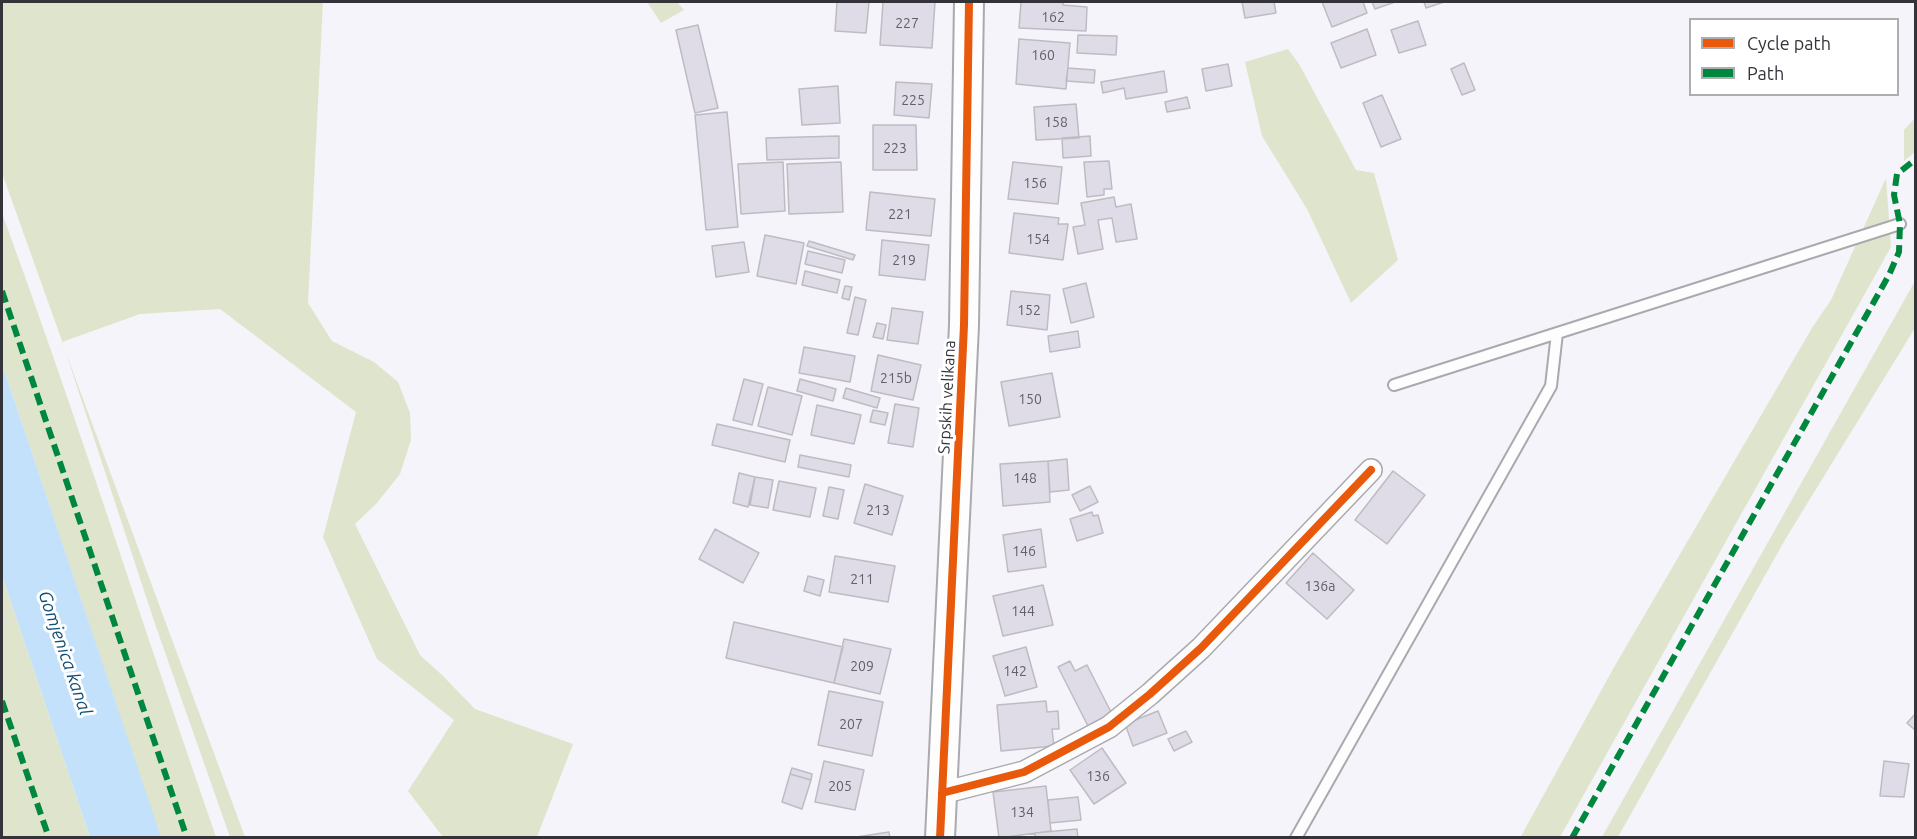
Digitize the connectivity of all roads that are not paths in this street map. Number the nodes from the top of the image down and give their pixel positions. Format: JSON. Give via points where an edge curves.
{"nodes":[{"id":1,"x":969,"y":2,"type":"edge"},
{"id":2,"x":1900,"y":224,"type":"dead end"},
{"id":3,"x":1557,"y":333,"type":"junction"},
{"id":4,"x":1394,"y":385,"type":"dead end"},
{"id":5,"x":1371,"y":470,"type":"dead end"},
{"id":6,"x":942,"y":793,"type":"junction"},
{"id":7,"x":940,"y":837,"type":"edge"},
{"id":8,"x":1296,"y":837,"type":"edge"}],
"edges":[{"from":1,"to":6,"type":"main road","name":"Srpskih velikana","via":[[964,325]]},
{"from":2,"to":3,"type":"lane"},
{"from":3,"to":4,"type":"lane"},
{"from":3,"to":8,"type":"lane","via":[[1551,386]]},
{"from":5,"to":6,"type":"street","via":[[1201,648],[1109,727],[1024,772]]},
{"from":6,"to":7,"type":"main road","name":"Srpskih velikana"}]}
